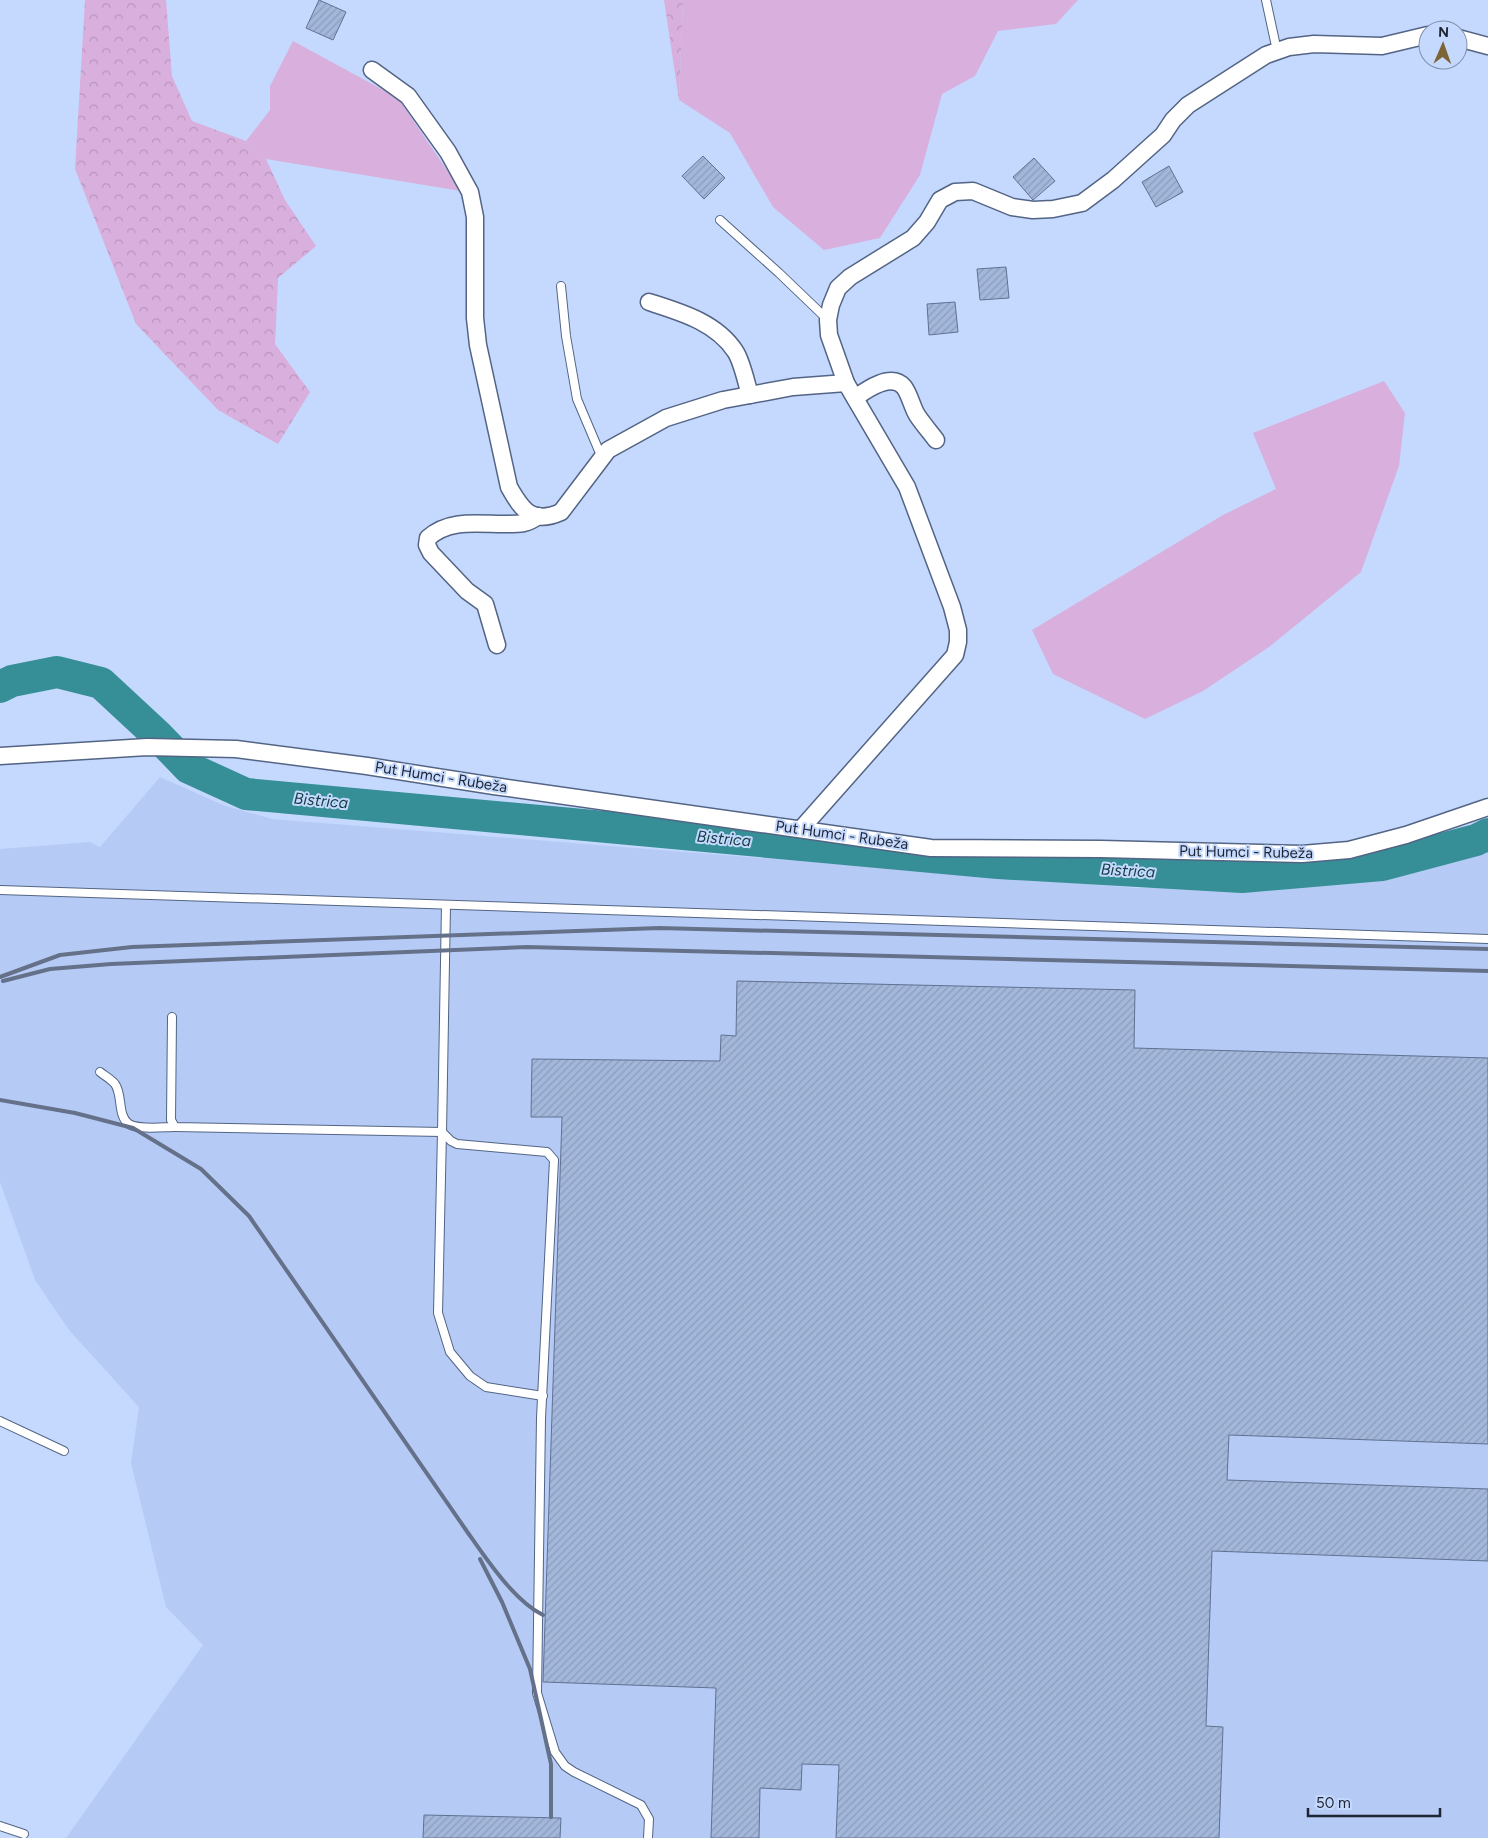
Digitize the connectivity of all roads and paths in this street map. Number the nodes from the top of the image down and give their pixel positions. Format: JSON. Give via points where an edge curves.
{"nodes":[{"id":1,"x":1266,"y":0,"type":"edge"},
{"id":2,"x":1418,"y":37,"type":"edge"},
{"id":3,"x":1468,"y":41,"type":"edge"},
{"id":4,"x":1488,"y":46,"type":"edge"},
{"id":5,"x":1278,"y":51,"type":"junction"},
{"id":6,"x":372,"y":70,"type":"dead end"},
{"id":7,"x":720,"y":220,"type":"dead end"},
{"id":8,"x":561,"y":286,"type":"dead end"},
{"id":9,"x":648,"y":302,"type":"dead end"},
{"id":10,"x":828,"y":320,"type":"junction"},
{"id":11,"x":846,"y":383,"type":"junction"},
{"id":12,"x":750,"y":395,"type":"junction"},
{"id":13,"x":855,"y":398,"type":"junction"},
{"id":14,"x":936,"y":440,"type":"dead end"},
{"id":15,"x":602,"y":458,"type":"junction"},
{"id":16,"x":538,"y":516,"type":"junction"},
{"id":17,"x":497,"y":645,"type":"dead end"},
{"id":18,"x":0,"y":756,"type":"edge"},
{"id":19,"x":1488,"y":807,"type":"edge"},
{"id":20,"x":801,"y":830,"type":"junction"},
{"id":21,"x":0,"y":890,"type":"edge"},
{"id":22,"x":446,"y":905,"type":"junction"},
{"id":23,"x":1488,"y":939,"type":"edge"},
{"id":24,"x":172,"y":1017,"type":"dead end"},
{"id":25,"x":100,"y":1072,"type":"dead end"},
{"id":26,"x":175,"y":1127,"type":"junction"},
{"id":27,"x":442,"y":1132,"type":"junction"},
{"id":28,"x":543,"y":1396,"type":"junction"},
{"id":29,"x":0,"y":1421,"type":"edge"},
{"id":30,"x":64,"y":1451,"type":"dead end"},
{"id":31,"x":0,"y":1826,"type":"edge"},
{"id":32,"x":24,"y":1834,"type":"dead end"},
{"id":33,"x":648,"y":1838,"type":"edge"}],
"edges":[{"from":1,"to":5,"type":"lane"},
{"from":2,"to":5,"type":"street","via":[[1382,46],[1314,44]]},
{"from":3,"to":4,"type":"street"},
{"from":5,"to":10,"type":"street","via":[[1188,105],[1163,135],[1082,203],[1033,210],[1012,207],[973,191],[955,192],[940,200],[913,238],[838,288]]},
{"from":6,"to":16,"type":"street","via":[[408,96],[448,152],[470,192],[475,217],[478,345],[509,486],[520,507],[528,514]]},
{"from":7,"to":10,"type":"lane"},
{"from":8,"to":15,"type":"lane","via":[[577,399]]},
{"from":9,"to":12,"type":"street","via":[[683,313],[715,330],[736,351]]},
{"from":10,"to":11,"type":"street","via":[[829,335]]},
{"from":11,"to":12,"type":"street"},
{"from":11,"to":13,"type":"street"},
{"from":12,"to":15,"type":"street","via":[[666,418],[608,450]]},
{"from":13,"to":14,"type":"street","via":[[877,385],[898,382]]},
{"from":13,"to":20,"type":"street","via":[[907,486],[952,607],[958,642],[955,655]]},
{"from":15,"to":16,"type":"street","via":[[561,512]]},
{"from":16,"to":17,"type":"street","via":[[526,523],[451,525],[436,530],[428,538],[427,545],[432,553],[467,591],[485,604]]},
{"from":18,"to":20,"type":"street","name":"Put Humci - Rubeža","via":[[147,748],[236,749]]},
{"from":19,"to":20,"type":"street","name":"Put Humci - Rubeža","via":[[1359,847],[1302,854],[931,848]]},
{"from":21,"to":22,"type":"lane"},
{"from":22,"to":23,"type":"lane"},
{"from":22,"to":27,"type":"lane"},
{"from":24,"to":26,"type":"lane","via":[[170,1120]]},
{"from":25,"to":26,"type":"lane","via":[[114,1082],[123,1117],[129,1124]]},
{"from":26,"to":27,"type":"lane"},
{"from":27,"to":28,"type":"lane","via":[[438,1313],[450,1352],[470,1376],[486,1388]]},
{"from":27,"to":28,"type":"lane","via":[[457,1144],[546,1152],[554,1160]]},
{"from":28,"to":33,"type":"lane","via":[[537,1693],[555,1752],[565,1766],[641,1805],[649,1819]]},
{"from":29,"to":30,"type":"lane"},
{"from":31,"to":32,"type":"lane"}]}
